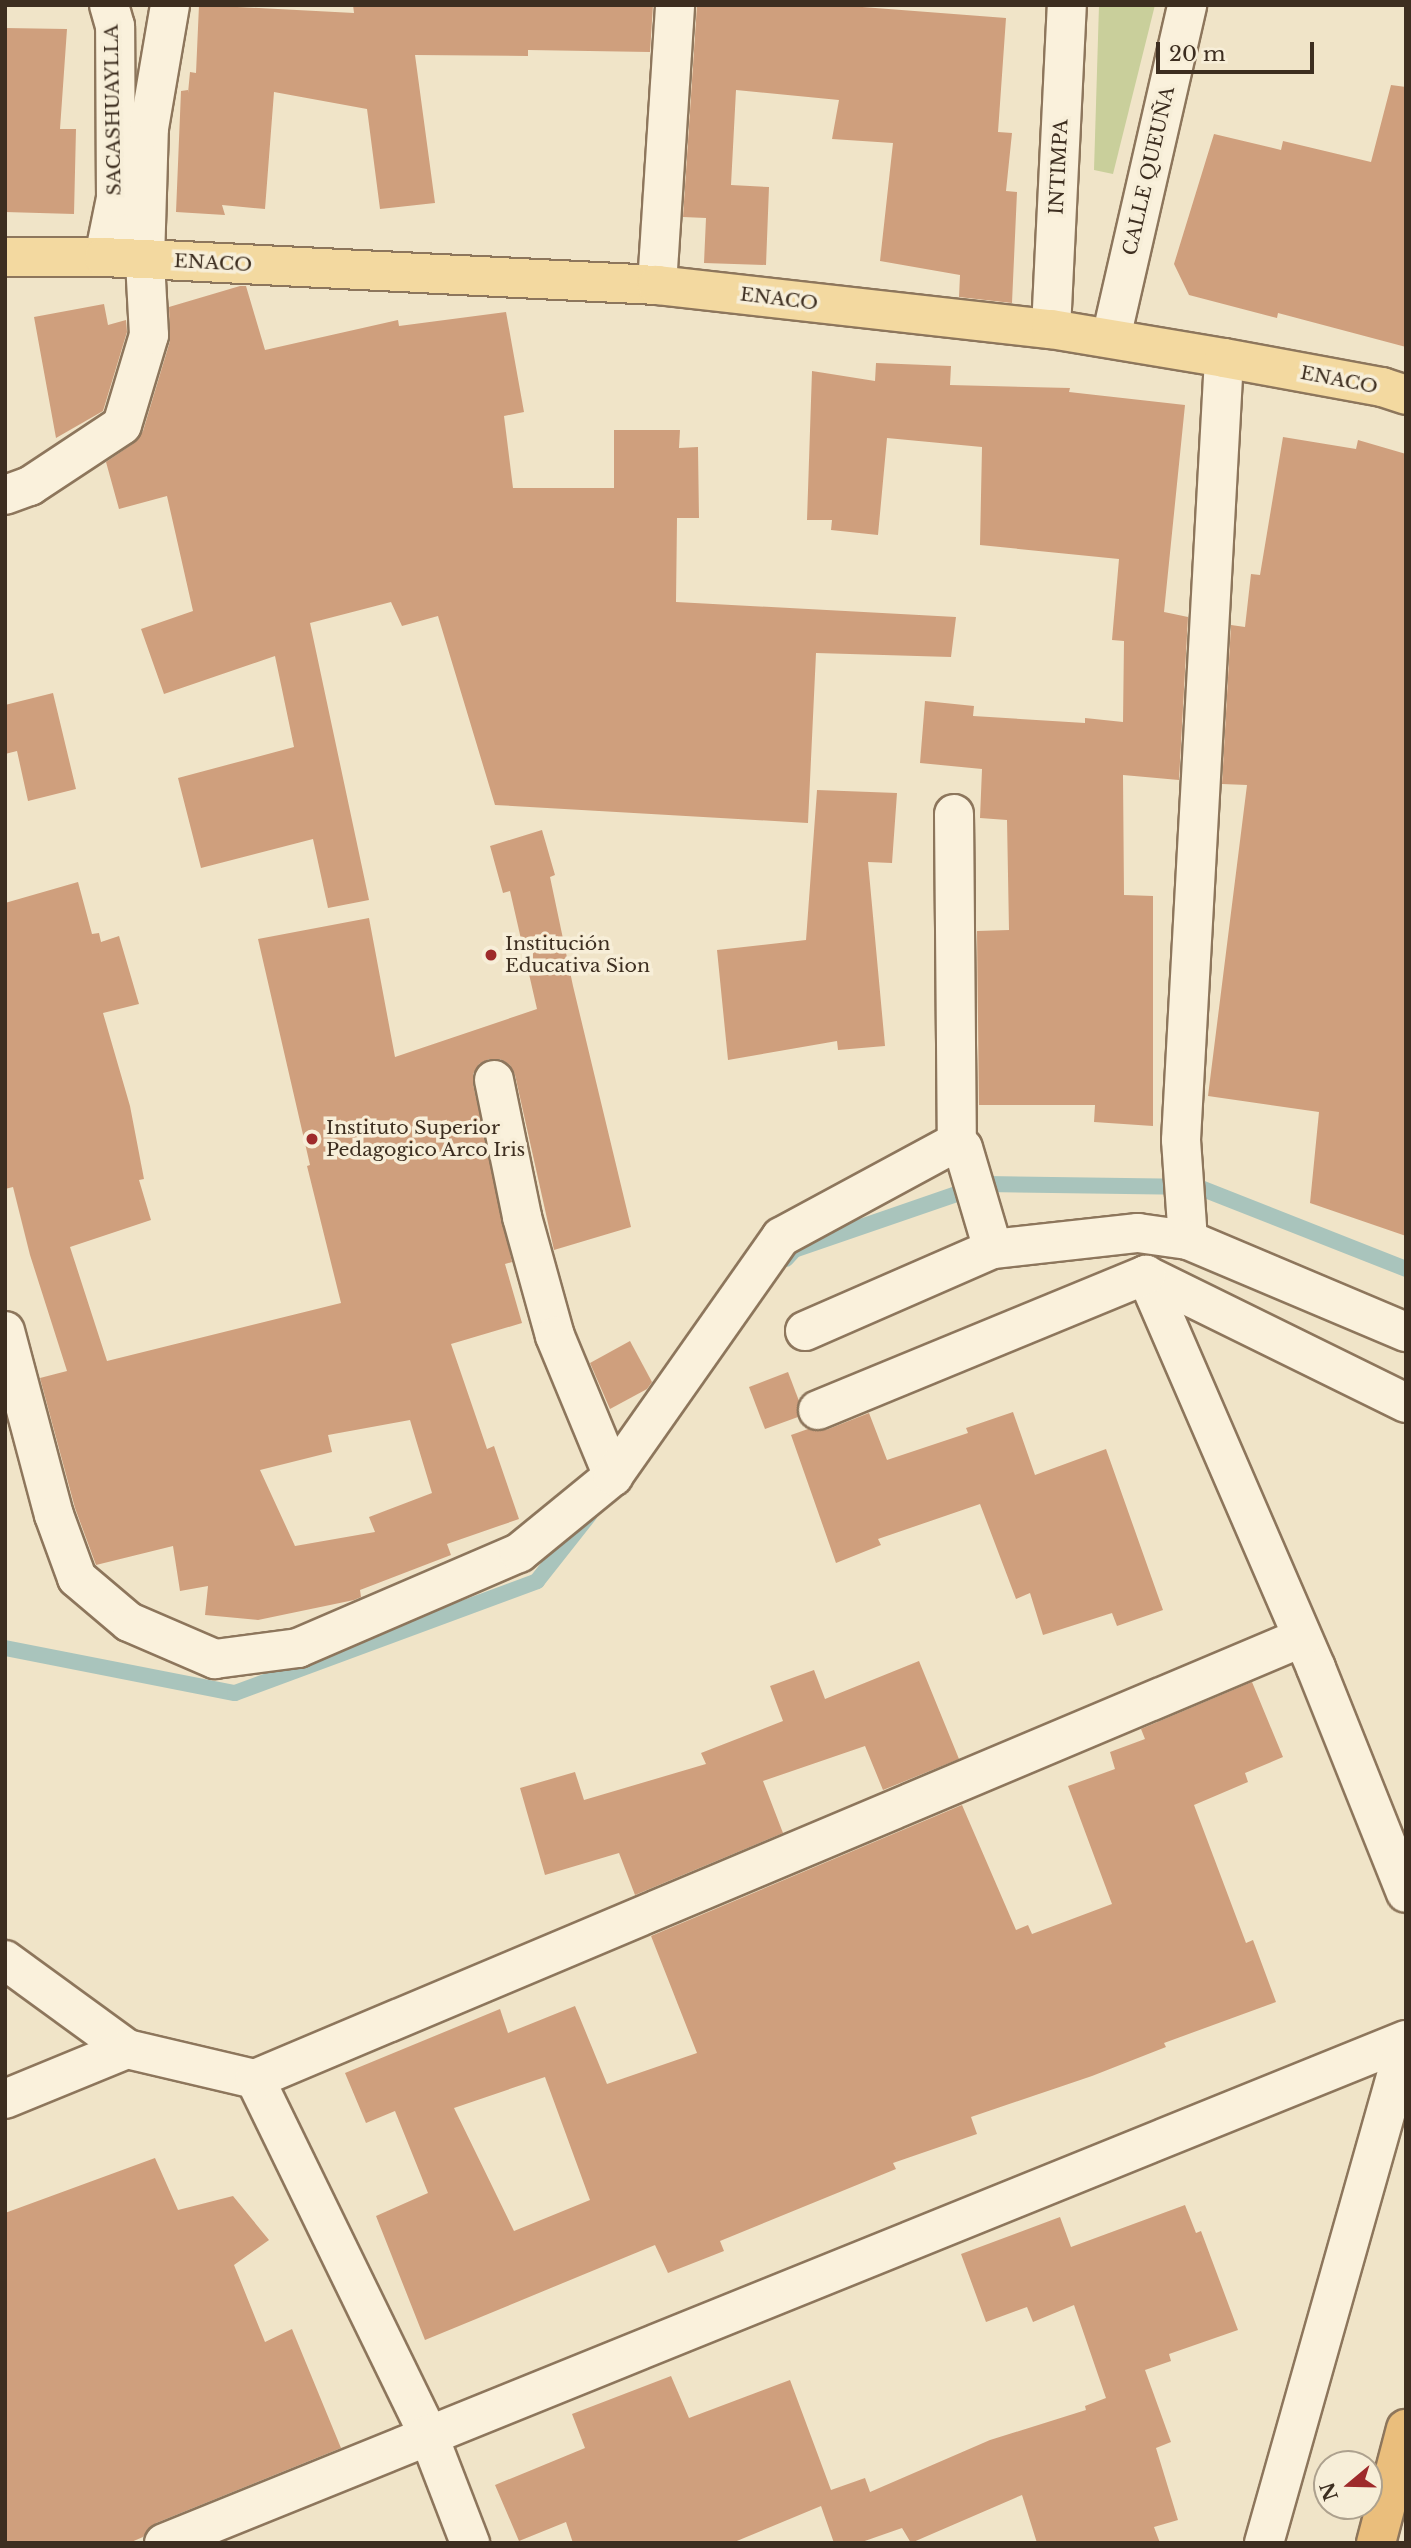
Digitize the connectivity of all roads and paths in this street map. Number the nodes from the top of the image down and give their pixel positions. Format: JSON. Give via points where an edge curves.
{"nodes":[{"id":1,"x":109,"y":5,"type":"edge"},
{"id":2,"x":170,"y":5,"type":"edge"},
{"id":3,"x":675,"y":5,"type":"edge"},
{"id":4,"x":1067,"y":5,"type":"edge"},
{"id":5,"x":1187,"y":5,"type":"edge"},
{"id":6,"x":5,"y":257,"type":"edge"},
{"id":7,"x":104,"y":257,"type":"junction"},
{"id":8,"x":145,"y":260,"type":"junction"},
{"id":9,"x":657,"y":285,"type":"junction"},
{"id":10,"x":1051,"y":328,"type":"junction"},
{"id":11,"x":1111,"y":338,"type":"junction"},
{"id":12,"x":1224,"y":358,"type":"junction"},
{"id":13,"x":1406,"y":395,"type":"edge"},
{"id":14,"x":5,"y":495,"type":"edge"},
{"id":15,"x":954,"y":814,"type":"dead end"},
{"id":16,"x":494,"y":1080,"type":"dead end"},
{"id":17,"x":960,"y":1145,"type":"junction"},
{"id":18,"x":1186,"y":1232,"type":"junction"},
{"id":19,"x":991,"y":1243,"type":"junction"},
{"id":20,"x":1146,"y":1275,"type":"junction"},
{"id":21,"x":5,"y":1331,"type":"edge"},
{"id":22,"x":805,"y":1331,"type":"dead end"},
{"id":23,"x":1406,"y":1332,"type":"edge"},
{"id":24,"x":1406,"y":1402,"type":"edge"},
{"id":25,"x":818,"y":1410,"type":"dead end"},
{"id":26,"x":613,"y":1476,"type":"junction"},
{"id":27,"x":1301,"y":1638,"type":"junction"},
{"id":28,"x":1406,"y":1893,"type":"edge"},
{"id":29,"x":5,"y":1960,"type":"edge"},
{"id":30,"x":1406,"y":2040,"type":"edge"},
{"id":31,"x":127,"y":2049,"type":"junction"},
{"id":32,"x":256,"y":2079,"type":"junction"},
{"id":33,"x":5,"y":2099,"type":"edge"},
{"id":34,"x":1406,"y":2429,"type":"edge"},
{"id":35,"x":428,"y":2434,"type":"junction"},
{"id":36,"x":164,"y":2543,"type":"edge"},
{"id":37,"x":470,"y":2543,"type":"edge"},
{"id":38,"x":1265,"y":2543,"type":"edge"},
{"id":39,"x":1376,"y":2543,"type":"edge"}],
"edges":[{"from":1,"to":7,"type":"street","name":"SACASHUAYLLA","via":[[115,26],[116,198]]},
{"from":2,"to":8,"type":"street","via":[[149,128]]},
{"from":3,"to":9,"type":"street"},
{"from":4,"to":10,"type":"street","name":"INTIMPA"},
{"from":5,"to":11,"type":"street","name":"CALLE QUEUÑA"},
{"from":6,"to":7,"type":"main road","name":"ENACO"},
{"from":7,"to":8,"type":"main road","name":"ENACO"},
{"from":8,"to":9,"type":"main road","name":"ENACO"},
{"from":8,"to":14,"type":"street","via":[[149,335],[122,425],[30,486]]},
{"from":9,"to":10,"type":"main road","name":"ENACO"},
{"from":10,"to":11,"type":"main road","name":"ENACO"},
{"from":11,"to":12,"type":"main road","name":"ENACO"},
{"from":12,"to":13,"type":"main road","name":"ENACO"},
{"from":12,"to":18,"type":"street","via":[[1181,1140]]},
{"from":15,"to":17,"type":"street"},
{"from":16,"to":26,"type":"street","via":[[522,1217],[555,1336]]},
{"from":17,"to":19,"type":"street"},
{"from":17,"to":26,"type":"street","via":[[781,1237]]},
{"from":18,"to":19,"type":"street"},
{"from":18,"to":23,"type":"street"},
{"from":19,"to":22,"type":"street"},
{"from":20,"to":24,"type":"street"},
{"from":20,"to":25,"type":"street"},
{"from":20,"to":27,"type":"street"},
{"from":21,"to":26,"type":"street","via":[[54,1514],[77,1578],[129,1622],[215,1659],[298,1648],[519,1553]]},
{"from":27,"to":28,"type":"street"},
{"from":27,"to":32,"type":"street"},
{"from":29,"to":31,"type":"street"},
{"from":30,"to":35,"type":"street"},
{"from":30,"to":38,"type":"street"},
{"from":31,"to":32,"type":"street"},
{"from":31,"to":33,"type":"street"},
{"from":32,"to":35,"type":"street"},
{"from":34,"to":39,"type":"highway"},
{"from":35,"to":36,"type":"street"},
{"from":35,"to":37,"type":"street"}]}
